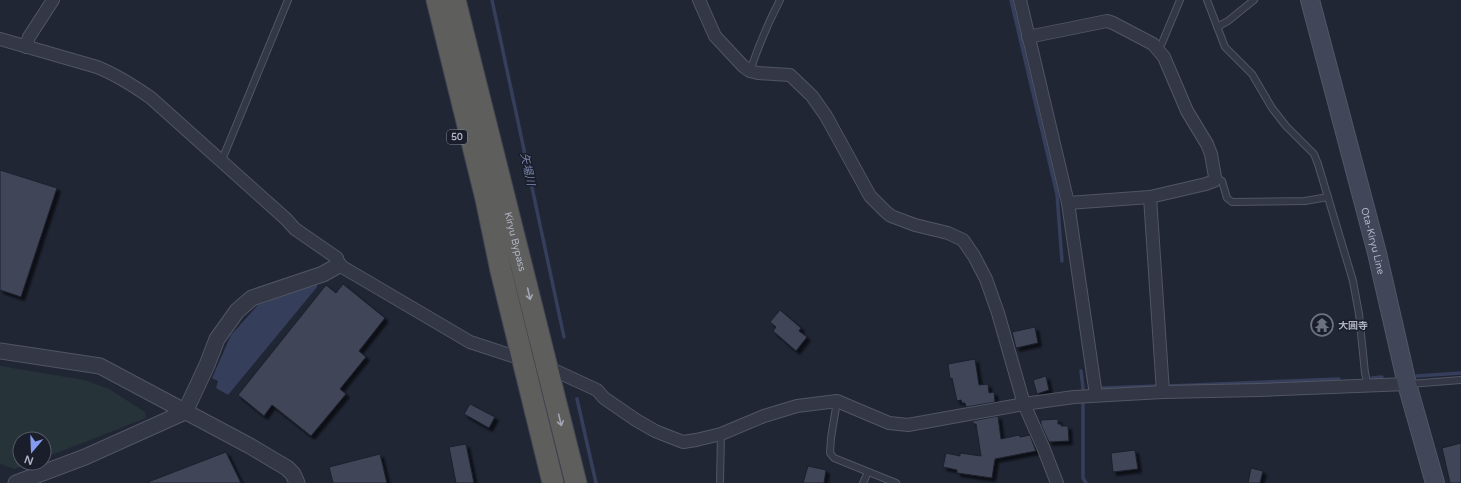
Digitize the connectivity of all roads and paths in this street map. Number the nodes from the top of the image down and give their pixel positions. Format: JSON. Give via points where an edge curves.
{"nodes":[{"id":1,"x":53,"y":0,"type":"edge"},
{"id":2,"x":288,"y":0,"type":"edge"},
{"id":3,"x":424,"y":0,"type":"edge"},
{"id":4,"x":437,"y":0,"type":"edge"},
{"id":5,"x":455,"y":0,"type":"edge"},
{"id":6,"x":468,"y":0,"type":"edge"},
{"id":7,"x":700,"y":0,"type":"edge"},
{"id":8,"x":780,"y":0,"type":"edge"},
{"id":9,"x":1020,"y":0,"type":"edge"},
{"id":10,"x":1180,"y":0,"type":"edge"},
{"id":11,"x":1208,"y":0,"type":"edge"},
{"id":12,"x":1254,"y":0,"type":"edge"},
{"id":13,"x":1310,"y":0,"type":"edge"},
{"id":14,"x":1217,"y":26,"type":"junction"},
{"id":15,"x":1028,"y":38,"type":"junction"},
{"id":16,"x":0,"y":39,"type":"edge"},
{"id":17,"x":26,"y":47,"type":"junction"},
{"id":18,"x":1157,"y":48,"type":"junction"},
{"id":19,"x":750,"y":71,"type":"junction"},
{"id":20,"x":220,"y":160,"type":"junction"},
{"id":21,"x":1215,"y":177,"type":"junction"},
{"id":22,"x":1150,"y":197,"type":"junction"},
{"id":23,"x":1328,"y":197,"type":"junction"},
{"id":24,"x":1068,"y":204,"type":"junction"},
{"id":25,"x":517,"y":242,"type":"junction"},
{"id":26,"x":339,"y":265,"type":"junction"},
{"id":27,"x":501,"y":271,"type":"junction"},
{"id":28,"x":0,"y":351,"type":"edge"},
{"id":29,"x":522,"y":359,"type":"junction"},
{"id":30,"x":547,"y":367,"type":"junction"},
{"id":31,"x":1461,"y":380,"type":"edge"},
{"id":32,"x":1407,"y":384,"type":"junction"},
{"id":33,"x":1368,"y":386,"type":"junction"},
{"id":34,"x":1163,"y":392,"type":"junction"},
{"id":35,"x":1092,"y":396,"type":"junction"},
{"id":36,"x":837,"y":401,"type":"junction"},
{"id":37,"x":1024,"y":404,"type":"junction"},
{"id":38,"x":185,"y":412,"type":"junction"},
{"id":39,"x":721,"y":434,"type":"junction"},
{"id":40,"x":868,"y":472,"type":"junction"},
{"id":41,"x":16,"y":483,"type":"edge"},
{"id":42,"x":297,"y":483,"type":"edge"},
{"id":43,"x":553,"y":483,"type":"edge"},
{"id":44,"x":576,"y":483,"type":"edge"},
{"id":45,"x":720,"y":483,"type":"edge"},
{"id":46,"x":863,"y":483,"type":"edge"},
{"id":47,"x":896,"y":483,"type":"edge"},
{"id":48,"x":1057,"y":483,"type":"edge"},
{"id":49,"x":1435,"y":483,"type":"edge"}],
"edges":[{"from":1,"to":17,"type":"street","via":[[29,37]]},
{"from":2,"to":20,"type":"lane"},
{"from":3,"to":27,"type":"highway","number":"50","via":[[469,187]]},
{"from":4,"to":27,"type":"highway","name":"Kiryu Bypass","number":"50"},
{"from":5,"to":25,"type":"highway","name":"Kiryu Bypass"},
{"from":6,"to":25,"type":"highway","via":[[514,188]]},
{"from":7,"to":19,"type":"street","via":[[715,36]]},
{"from":8,"to":19,"type":"lane"},
{"from":9,"to":15,"type":"street"},
{"from":10,"to":18,"type":"lane","via":[[1162,43]]},
{"from":11,"to":14,"type":"lane"},
{"from":12,"to":14,"type":"lane","via":[[1228,21]]},
{"from":13,"to":32,"type":"main road","name":"Ota-Kiryu Line","via":[[1377,253]]},
{"from":14,"to":23,"type":"lane","via":[[1225,47],[1252,74],[1286,126],[1314,154]]},
{"from":15,"to":18,"type":"street","via":[[1107,21],[1114,22]]},
{"from":15,"to":24,"type":"street"},
{"from":16,"to":17,"type":"street"},
{"from":17,"to":20,"type":"street","via":[[112,73],[151,98]]},
{"from":18,"to":21,"type":"street","via":[[1164,57],[1187,111],[1207,144]]},
{"from":19,"to":37,"type":"street","via":[[790,75],[812,96],[826,116],[870,196],[891,216],[948,233],[962,240],[986,279]]},
{"from":20,"to":26,"type":"street","via":[[295,229],[337,258]]},
{"from":21,"to":22,"type":"street","via":[[1214,181],[1206,184]]},
{"from":21,"to":23,"type":"lane","via":[[1222,181],[1227,198],[1232,202],[1305,201]]},
{"from":22,"to":24,"type":"street"},
{"from":22,"to":34,"type":"street"},
{"from":23,"to":33,"type":"lane","via":[[1358,307]]},
{"from":24,"to":35,"type":"street"},
{"from":25,"to":30,"type":"highway","name":"Kiryu Bypass","one_way":true},
{"from":26,"to":29,"type":"street","via":[[470,342]]},
{"from":26,"to":38,"type":"street","via":[[323,274],[252,298],[237,311],[217,339]]},
{"from":27,"to":29,"type":"highway","name":"Kiryu Bypass","number":"50"},
{"from":28,"to":38,"type":"street","via":[[100,366]]},
{"from":29,"to":30,"type":"street"},
{"from":29,"to":43,"type":"highway","name":"Kiryu Bypass","number":"50"},
{"from":30,"to":39,"type":"street","via":[[597,390],[604,398],[636,420],[683,442]]},
{"from":30,"to":44,"type":"highway","name":"Kiryu Bypass","one_way":true},
{"from":31,"to":32,"type":"lane"},
{"from":32,"to":33,"type":"street"},
{"from":32,"to":49,"type":"main road","name":"Ota-Kiryu Line"},
{"from":33,"to":34,"type":"street"},
{"from":34,"to":35,"type":"street"},
{"from":35,"to":37,"type":"street"},
{"from":36,"to":37,"type":"street","via":[[889,423],[908,425]]},
{"from":36,"to":39,"type":"street","via":[[797,406],[764,416]]},
{"from":36,"to":40,"type":"lane","via":[[830,453],[834,458]]},
{"from":37,"to":48,"type":"street"},
{"from":38,"to":41,"type":"street","via":[[85,457]]},
{"from":38,"to":42,"type":"street","via":[[287,468]]},
{"from":39,"to":45,"type":"lane"},
{"from":40,"to":46,"type":"lane"},
{"from":40,"to":47,"type":"lane"}]}
